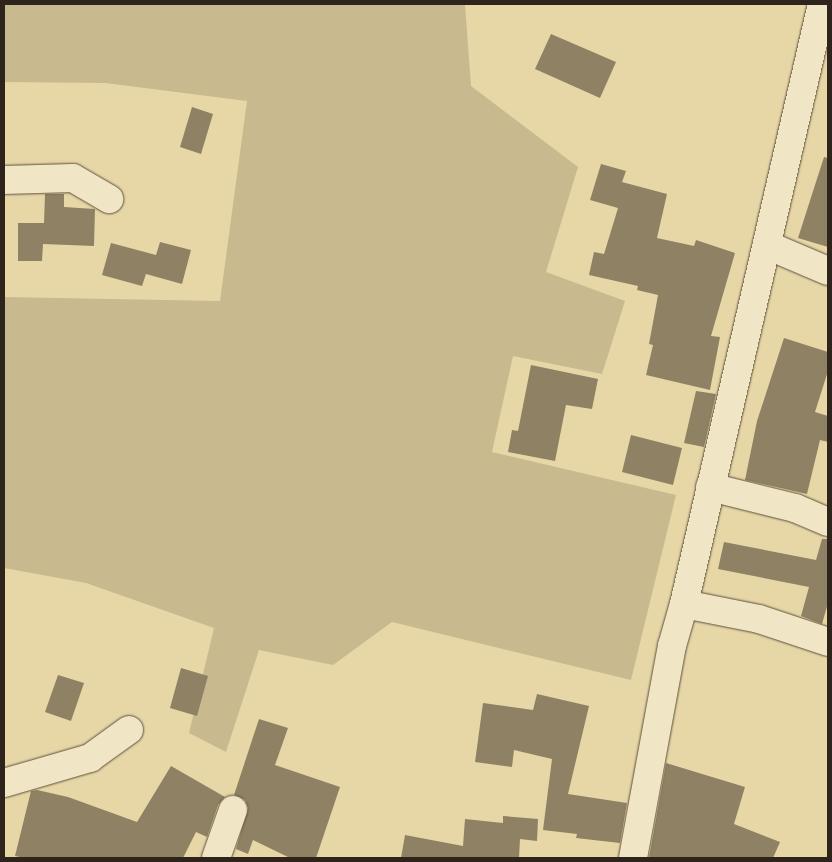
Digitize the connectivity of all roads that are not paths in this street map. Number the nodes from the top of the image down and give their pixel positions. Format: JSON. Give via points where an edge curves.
{"nodes":[{"id":1,"x":822,"y":4,"type":"edge"},
{"id":2,"x":4,"y":180,"type":"edge"},
{"id":3,"x":109,"y":200,"type":"dead end"},
{"id":4,"x":767,"y":245,"type":"junction"},
{"id":5,"x":828,"y":270,"type":"edge"},
{"id":6,"x":710,"y":487,"type":"junction"},
{"id":7,"x":828,"y":522,"type":"edge"},
{"id":8,"x":684,"y":604,"type":"junction"},
{"id":9,"x":828,"y":642,"type":"edge"},
{"id":10,"x":129,"y":730,"type":"dead end"},
{"id":11,"x":4,"y":783,"type":"edge"},
{"id":12,"x":233,"y":810,"type":"dead end"},
{"id":13,"x":216,"y":858,"type":"edge"},
{"id":14,"x":633,"y":858,"type":"edge"}],
"edges":[{"from":1,"to":4,"type":"street"},
{"from":2,"to":3,"type":"street","via":[[74,178]]},
{"from":4,"to":5,"type":"street"},
{"from":4,"to":6,"type":"street"},
{"from":6,"to":7,"type":"street","via":[[795,508]]},
{"from":6,"to":8,"type":"street"},
{"from":8,"to":9,"type":"street","via":[[760,619]]},
{"from":8,"to":14,"type":"street","via":[[672,646]]},
{"from":10,"to":11,"type":"street","via":[[90,758]]},
{"from":12,"to":13,"type":"street"}]}
